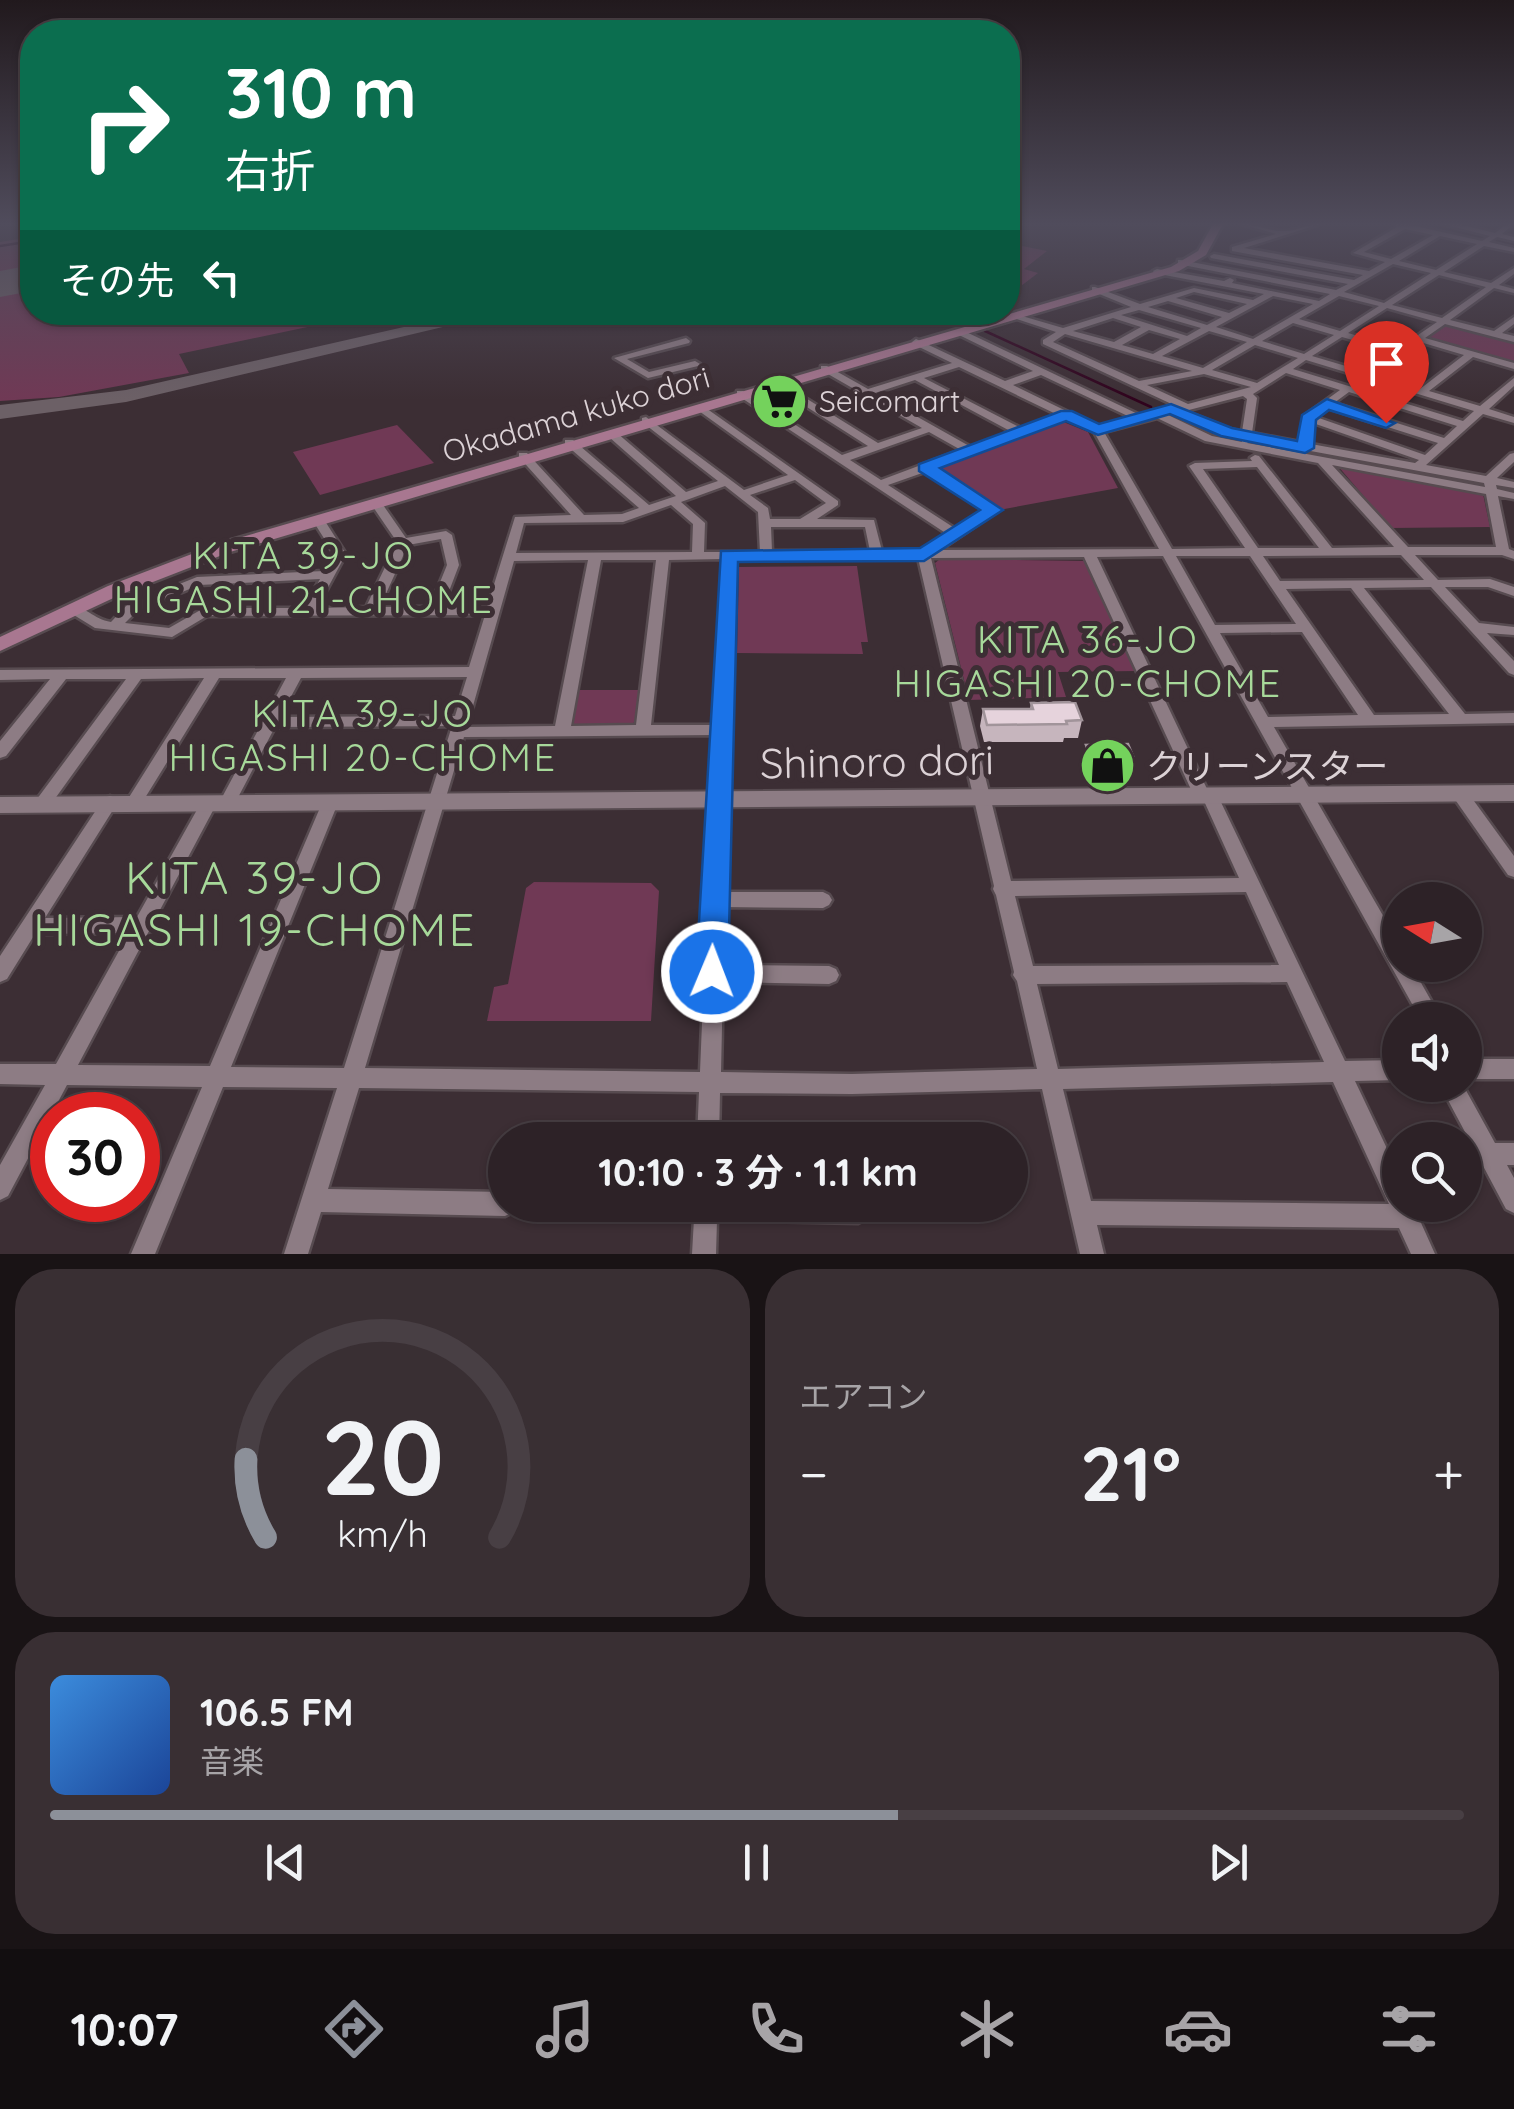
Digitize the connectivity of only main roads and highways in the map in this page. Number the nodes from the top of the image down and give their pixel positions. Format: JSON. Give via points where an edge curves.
{"nodes":[{"id":1,"x":1125,"y":283,"type":"edge"},
{"id":2,"x":1099,"y":290,"type":"junction"},
{"id":3,"x":1020,"y":313,"type":"edge"},
{"id":4,"x":1020,"y":316,"type":"edge"},
{"id":5,"x":981,"y":325,"type":"edge"},
{"id":6,"x":991,"y":325,"type":"edge"},
{"id":7,"x":920,"y":343,"type":"junction"},
{"id":8,"x":826,"y":370,"type":"junction"},
{"id":9,"x":743,"y":395,"type":"junction"},
{"id":10,"x":649,"y":422,"type":"junction"},
{"id":11,"x":572,"y":444,"type":"junction"},
{"id":12,"x":526,"y":458,"type":"junction"},
{"id":13,"x":0,"y":638,"type":"edge"},
{"id":14,"x":0,"y":645,"type":"edge"}],
"edges":[{"from":1,"to":2,"type":"main road","name":"Okadama kuko dori"},
{"from":2,"to":3,"type":"main road","name":"Okadama kuko dori"},
{"from":2,"to":4,"type":"main road","name":"Okadama kuko dori"},
{"from":5,"to":7,"type":"main road","name":"Okadama kuko dori"},
{"from":6,"to":7,"type":"main road","name":"Okadama kuko dori"},
{"from":7,"to":8,"type":"main road","name":"Okadama kuko dori"},
{"from":8,"to":9,"type":"main road","name":"Okadama kuko dori"},
{"from":8,"to":9,"type":"main road","name":"Okadama kuko dori"},
{"from":9,"to":10,"type":"main road","name":"Okadama kuko dori"},
{"from":9,"to":10,"type":"main road","name":"Okadama kuko dori"},
{"from":10,"to":11,"type":"main road","name":"Okadama kuko dori"},
{"from":10,"to":11,"type":"main road","name":"Okadama kuko dori"},
{"from":11,"to":12,"type":"main road","name":"Okadama kuko dori"},
{"from":12,"to":13,"type":"main road","name":"Okadama kuko dori","via":[[172,559]]},
{"from":12,"to":14,"type":"main road","name":"Okadama kuko dori","via":[[171,567]]}]}
